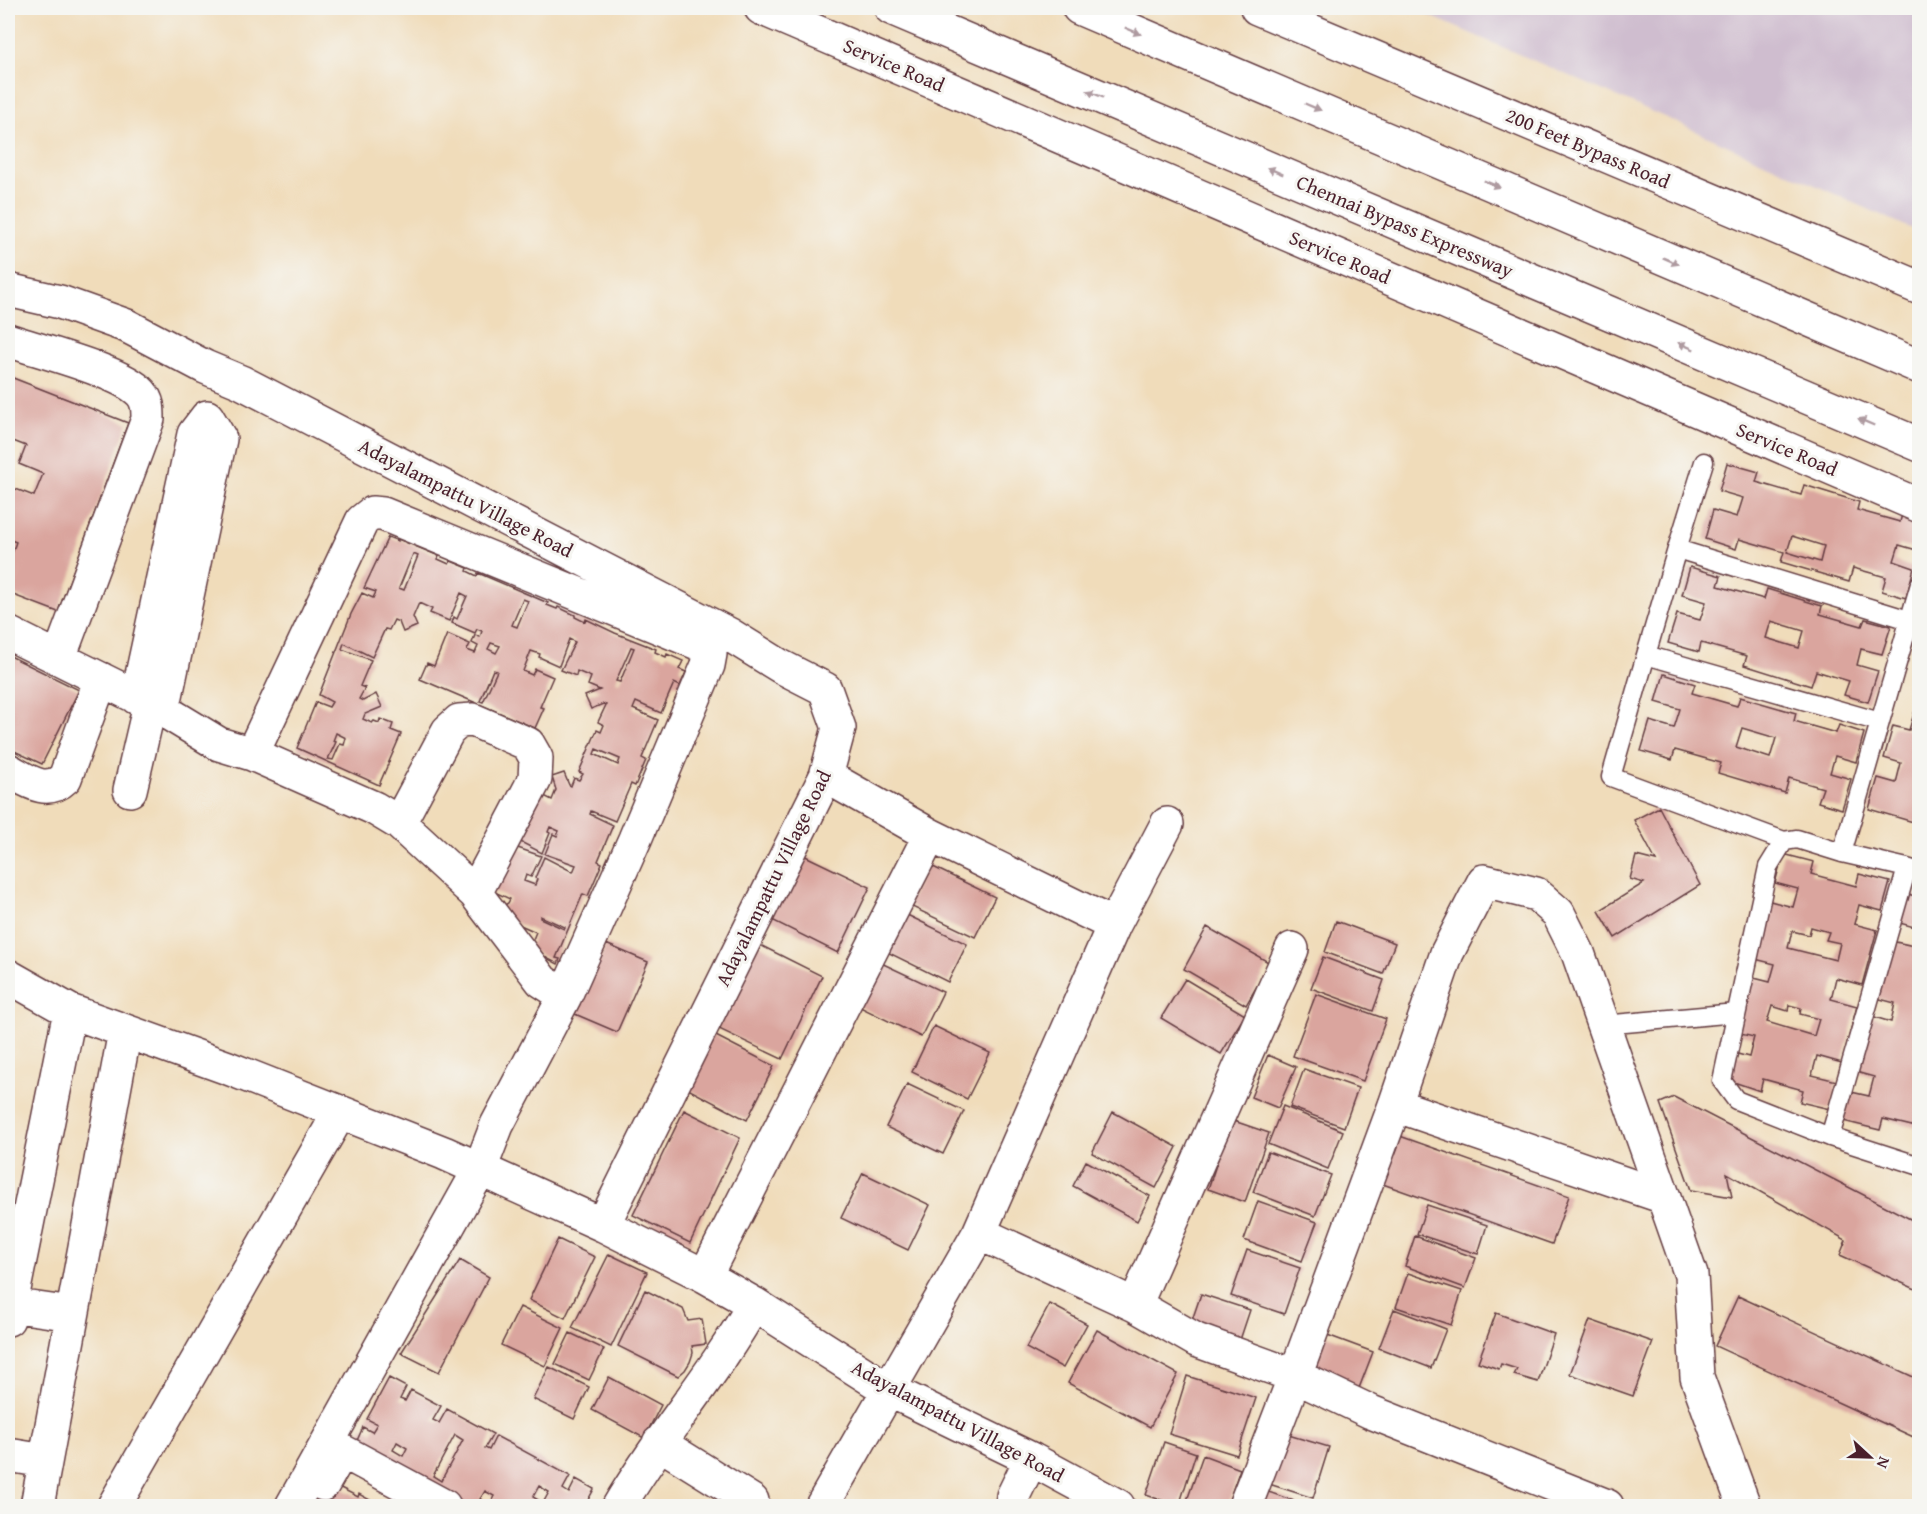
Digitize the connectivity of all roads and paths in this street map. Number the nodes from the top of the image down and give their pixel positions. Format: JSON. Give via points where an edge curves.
{"nodes":[{"id":1,"x":761,"y":8,"type":"edge"},
{"id":2,"x":891,"y":8,"type":"edge"},
{"id":3,"x":1079,"y":8,"type":"edge"},
{"id":4,"x":1257,"y":8,"type":"edge"},
{"id":5,"x":1920,"y":288,"type":"edge"},
{"id":6,"x":8,"y":290,"type":"edge"},
{"id":7,"x":8,"y":340,"type":"edge"},
{"id":8,"x":1920,"y":367,"type":"edge"},
{"id":9,"x":220,"y":373,"type":"junction"},
{"id":10,"x":1920,"y":445,"type":"edge"},
{"id":11,"x":1704,"y":462,"type":"dead end"},
{"id":12,"x":1920,"y":506,"type":"edge"},
{"id":13,"x":1677,"y":549,"type":"junction"},
{"id":14,"x":1920,"y":584,"type":"edge"},
{"id":15,"x":1909,"y":620,"type":"junction"},
{"id":16,"x":8,"y":633,"type":"edge"},
{"id":17,"x":1646,"y":655,"type":"junction"},
{"id":18,"x":59,"y":658,"type":"junction"},
{"id":19,"x":101,"y":679,"type":"junction"},
{"id":20,"x":150,"y":704,"type":"junction"},
{"id":21,"x":1880,"y":722,"type":"junction"},
{"id":22,"x":252,"y":754,"type":"junction"},
{"id":23,"x":8,"y":770,"type":"edge"},
{"id":24,"x":825,"y":776,"type":"junction"},
{"id":25,"x":130,"y":790,"type":"dead end"},
{"id":26,"x":399,"y":823,"type":"junction"},
{"id":27,"x":1167,"y":824,"type":"dead end"},
{"id":28,"x":930,"y":835,"type":"junction"},
{"id":29,"x":1784,"y":841,"type":"junction"},
{"id":30,"x":1842,"y":853,"type":"junction"},
{"id":31,"x":1913,"y":870,"type":"edge"},
{"id":32,"x":475,"y":893,"type":"junction"},
{"id":33,"x":1114,"y":925,"type":"junction"},
{"id":34,"x":1292,"y":949,"type":"dead end"},
{"id":35,"x":8,"y":976,"type":"edge"},
{"id":36,"x":565,"y":996,"type":"junction"},
{"id":37,"x":70,"y":1011,"type":"junction"},
{"id":38,"x":1737,"y":1013,"type":"junction"},
{"id":39,"x":1604,"y":1025,"type":"junction"},
{"id":40,"x":125,"y":1031,"type":"junction"},
{"id":41,"x":1395,"y":1105,"type":"junction"},
{"id":42,"x":340,"y":1112,"type":"junction"},
{"id":43,"x":1830,"y":1137,"type":"junction"},
{"id":44,"x":1920,"y":1166,"type":"edge"},
{"id":45,"x":480,"y":1169,"type":"junction"},
{"id":46,"x":1664,"y":1197,"type":"junction"},
{"id":47,"x":603,"y":1225,"type":"junction"},
{"id":48,"x":979,"y":1233,"type":"junction"},
{"id":49,"x":705,"y":1276,"type":"junction"},
{"id":50,"x":754,"y":1304,"type":"junction"},
{"id":51,"x":1135,"y":1305,"type":"junction"},
{"id":52,"x":9,"y":1312,"type":"edge"},
{"id":53,"x":72,"y":1314,"type":"junction"},
{"id":54,"x":1295,"y":1376,"type":"junction"},
{"id":55,"x":889,"y":1390,"type":"junction"},
{"id":56,"x":659,"y":1443,"type":"junction"},
{"id":57,"x":8,"y":1455,"type":"edge"},
{"id":58,"x":1031,"y":1460,"type":"junction"},
{"id":59,"x":45,"y":1461,"type":"junction"},
{"id":60,"x":37,"y":1506,"type":"edge"},
{"id":61,"x":114,"y":1506,"type":"edge"},
{"id":62,"x":292,"y":1506,"type":"edge"},
{"id":63,"x":310,"y":1506,"type":"edge"},
{"id":64,"x":444,"y":1506,"type":"edge"},
{"id":65,"x":619,"y":1506,"type":"edge"},
{"id":66,"x":749,"y":1506,"type":"edge"},
{"id":67,"x":822,"y":1506,"type":"edge"},
{"id":68,"x":1012,"y":1506,"type":"edge"},
{"id":69,"x":1118,"y":1506,"type":"edge"},
{"id":70,"x":1245,"y":1506,"type":"edge"},
{"id":71,"x":1607,"y":1506,"type":"edge"},
{"id":72,"x":1744,"y":1506,"type":"edge"}],
"edges":[{"from":1,"to":12,"type":"main road","name":"Service Road"},
{"from":10,"to":2,"type":"main road","name":"Chennai Bypass Expressway","one_way":true},
{"from":3,"to":8,"type":"main road","one_way":true},
{"from":4,"to":5,"type":"main road","name":"200 Feet Bypass Road"},
{"from":6,"to":9,"type":"main road","name":"Adayalampattu Village Road","via":[[60,302],[127,326]]},
{"from":7,"to":18,"type":"main road","via":[[115,376],[140,392],[147,403],[148,419]]},
{"from":9,"to":20,"type":"main road","via":[[207,417],[194,434]]},
{"from":9,"to":24,"type":"main road","name":"Adayalampattu Village Road","via":[[730,635],[825,689],[839,728]]},
{"from":11,"to":13,"type":"lane"},
{"from":13,"to":15,"type":"lane"},
{"from":13,"to":17,"type":"lane"},
{"from":14,"to":15,"type":"lane"},
{"from":15,"to":21,"type":"lane"},
{"from":16,"to":18,"type":"main road"},
{"from":17,"to":21,"type":"lane"},
{"from":17,"to":29,"type":"lane","via":[[1611,777]]},
{"from":18,"to":19,"type":"main road"},
{"from":19,"to":20,"type":"main road"},
{"from":19,"to":23,"type":"main road","via":[[58,785],[47,788]]},
{"from":20,"to":22,"type":"main road","via":[[219,744]]},
{"from":20,"to":25,"type":"main road"},
{"from":21,"to":30,"type":"lane"},
{"from":22,"to":26,"type":"main road"},
{"from":22,"to":36,"type":"main road","via":[[362,521],[372,513],[705,646],[710,654],[708,666]]},
{"from":24,"to":28,"type":"main road"},
{"from":24,"to":47,"type":"main road","name":"Adayalampattu Village Road"},
{"from":26,"to":32,"type":"main road"},
{"from":26,"to":32,"type":"main road","via":[[448,731],[459,721],[473,720],[528,744],[536,758],[535,779]]},
{"from":27,"to":33,"type":"main road"},
{"from":28,"to":33,"type":"main road"},
{"from":28,"to":49,"type":"main road"},
{"from":29,"to":30,"type":"lane","via":[[1797,839]]},
{"from":29,"to":38,"type":"lane","via":[[1768,867]]},
{"from":30,"to":31,"type":"lane"},
{"from":31,"to":43,"type":"lane"},
{"from":32,"to":36,"type":"main road","via":[[542,981]]},
{"from":33,"to":48,"type":"main road"},
{"from":34,"to":51,"type":"main road"},
{"from":35,"to":37,"type":"main road"},
{"from":36,"to":45,"type":"main road","via":[[497,1125]]},
{"from":37,"to":40,"type":"main road"},
{"from":37,"to":52,"type":"main road"},
{"from":38,"to":39,"type":"lane"},
{"from":38,"to":43,"type":"lane","via":[[1722,1081],[1728,1091],[1736,1100]]},
{"from":39,"to":41,"type":"main road","via":[[1578,953],[1558,913],[1536,894],[1484,881],[1447,953]]},
{"from":39,"to":46,"type":"main road"},
{"from":40,"to":42,"type":"main road"},
{"from":40,"to":53,"type":"main road"},
{"from":41,"to":46,"type":"main road"},
{"from":41,"to":54,"type":"main road"},
{"from":42,"to":45,"type":"main road"},
{"from":42,"to":61,"type":"main road"},
{"from":43,"to":44,"type":"lane"},
{"from":45,"to":47,"type":"main road"},
{"from":45,"to":62,"type":"main road"},
{"from":46,"to":72,"type":"main road","via":[[1691,1275],[1697,1377]]},
{"from":47,"to":49,"type":"main road","name":"Adayalampattu Village Road"},
{"from":48,"to":51,"type":"main road"},
{"from":48,"to":55,"type":"main road"},
{"from":49,"to":50,"type":"main road","name":"Adayalampattu Village Road"},
{"from":50,"to":55,"type":"main road","name":"Adayalampattu Village Road"},
{"from":50,"to":56,"type":"main road","via":[[740,1330]]},
{"from":51,"to":54,"type":"main road","via":[[1196,1340]]},
{"from":52,"to":53,"type":"main road"},
{"from":53,"to":59,"type":"main road"},
{"from":54,"to":70,"type":"main road"},
{"from":54,"to":71,"type":"main road","via":[[1371,1412]]},
{"from":55,"to":58,"type":"main road","name":"Adayalampattu Village Road"},
{"from":55,"to":67,"type":"main road"},
{"from":56,"to":65,"type":"main road"},
{"from":56,"to":66,"type":"main road","via":[[752,1501]]},
{"from":57,"to":59,"type":"main road"},
{"from":58,"to":68,"type":"main road"},
{"from":58,"to":69,"type":"main road","name":"Adayalampattu Village Road"},
{"from":59,"to":60,"type":"main road"},
{"from":63,"to":64,"type":"main road","via":[[342,1451]]}]}
